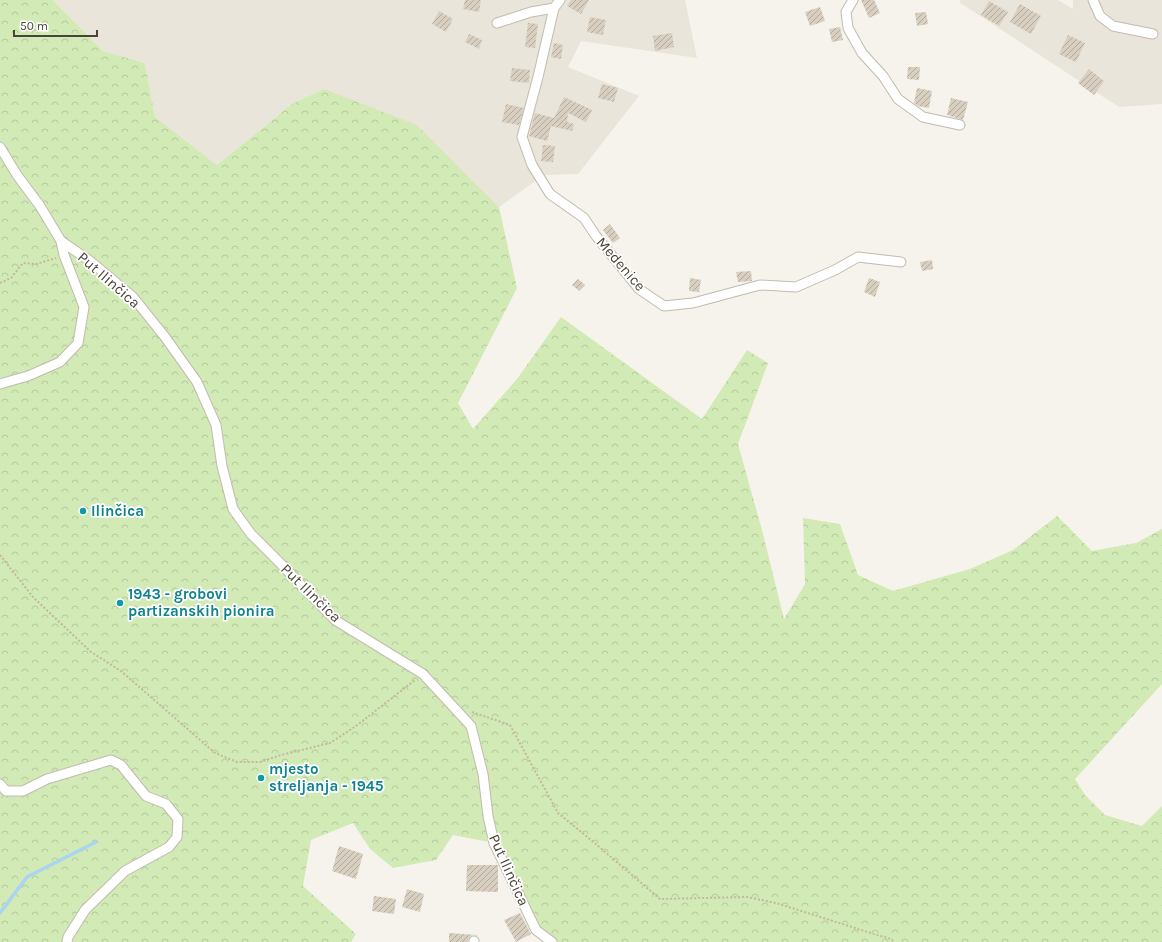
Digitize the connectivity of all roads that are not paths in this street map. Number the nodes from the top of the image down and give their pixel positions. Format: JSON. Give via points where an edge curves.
{"nodes":[{"id":1,"x":560,"y":0,"type":"edge"},
{"id":2,"x":854,"y":0,"type":"edge"},
{"id":3,"x":1093,"y":0,"type":"edge"},
{"id":4,"x":554,"y":8,"type":"junction"},
{"id":5,"x":497,"y":23,"type":"dead end"},
{"id":6,"x":1153,"y":34,"type":"dead end"},
{"id":7,"x":960,"y":125,"type":"dead end"},
{"id":8,"x":0,"y":147,"type":"edge"},
{"id":9,"x":61,"y":241,"type":"junction"},
{"id":10,"x":901,"y":262,"type":"dead end"},
{"id":11,"x":0,"y":384,"type":"edge"},
{"id":12,"x":0,"y":784,"type":"edge"},
{"id":13,"x":67,"y":942,"type":"edge"},
{"id":14,"x":552,"y":942,"type":"edge"}],
"edges":[{"from":1,"to":4,"type":"street","name":"Medenice"},
{"from":2,"to":7,"type":"street","via":[[846,12],[848,28],[862,53],[898,99],[923,117]]},
{"from":3,"to":6,"type":"street","via":[[1100,16],[1113,26]]},
{"from":4,"to":5,"type":"street"},
{"from":4,"to":10,"type":"street","name":"Medenice","via":[[522,137],[532,165],[550,194],[584,218],[639,289],[664,306],[693,303],[760,285],[796,288],[858,257]]},
{"from":8,"to":9,"type":"street","name":"Put Ilinčica"},
{"from":9,"to":11,"type":"street","name":"Put Ilinčica","via":[[84,307],[78,343],[60,362],[28,376]]},
{"from":9,"to":14,"type":"street","name":"Put Ilinčica","via":[[90,261],[132,297],[197,382],[216,425],[222,466],[233,508],[250,534],[335,620],[423,674],[471,726],[483,774],[494,844],[536,930]]},
{"from":12,"to":13,"type":"street","via":[[6,791],[23,791],[47,779],[111,760],[121,764],[146,796],[166,804],[178,819],[176,837],[169,847],[125,871],[85,910]]}]}
